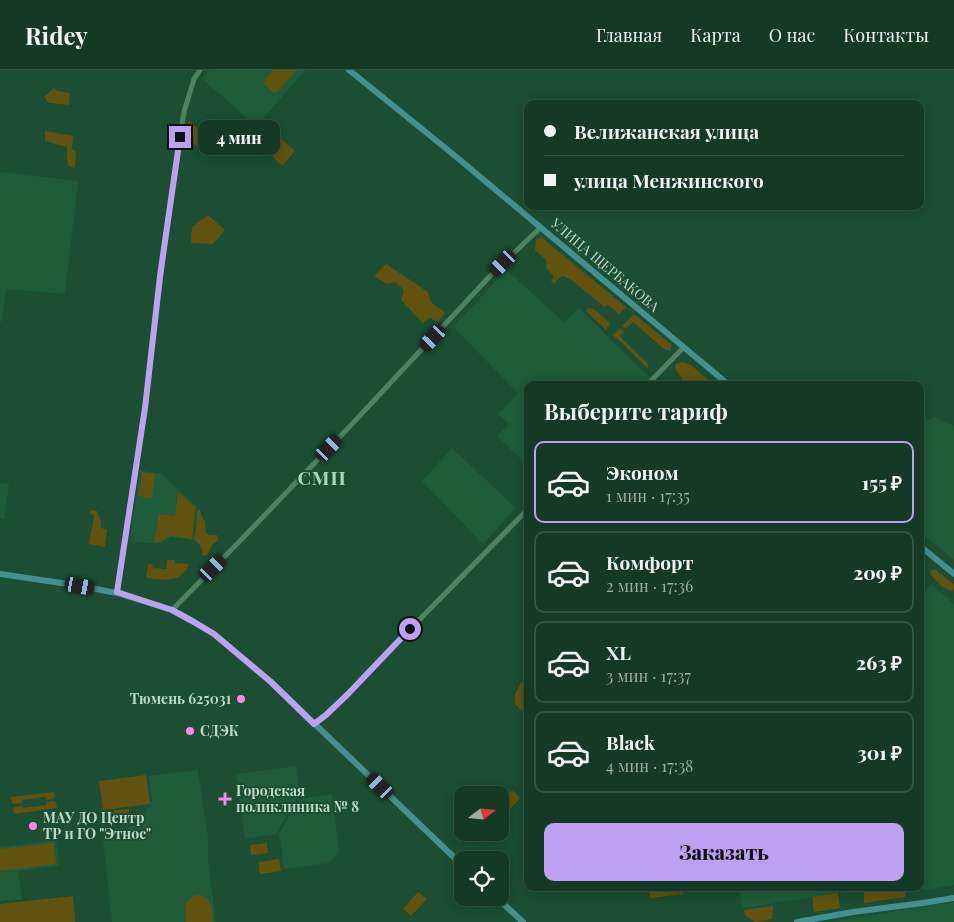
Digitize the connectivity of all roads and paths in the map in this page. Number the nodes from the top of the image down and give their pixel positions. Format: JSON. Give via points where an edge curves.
{"nodes":[{"id":1,"x":200,"y":70,"type":"edge"},
{"id":2,"x":348,"y":70,"type":"edge"},
{"id":3,"x":540,"y":228,"type":"junction"},
{"id":4,"x":684,"y":346,"type":"junction"},
{"id":5,"x":651,"y":381,"type":"edge"},
{"id":6,"x":724,"y":381,"type":"edge"},
{"id":7,"x":524,"y":513,"type":"edge"},
{"id":8,"x":924,"y":549,"type":"edge"},
{"id":9,"x":0,"y":574,"type":"edge"},
{"id":10,"x":954,"y":574,"type":"edge"},
{"id":11,"x":117,"y":592,"type":"junction"},
{"id":12,"x":172,"y":610,"type":"junction"},
{"id":13,"x":314,"y":724,"type":"junction"},
{"id":14,"x":454,"y":857,"type":"edge"},
{"id":15,"x":954,"y":898,"type":"edge"},
{"id":16,"x":506,"y":906,"type":"edge"},
{"id":17,"x":523,"y":922,"type":"edge"},
{"id":18,"x":797,"y":922,"type":"edge"}],
"edges":[{"from":1,"to":11,"type":"street","via":[[184,112],[180,137]]},
{"from":2,"to":3,"type":"main road","name":"УЛИЦА ЩЕРБАКОВА"},
{"from":3,"to":4,"type":"main road","name":"УЛИЦА ЩЕРБАКОВА"},
{"from":3,"to":12,"type":"street","via":[[490,276]]},
{"from":4,"to":5,"type":"street"},
{"from":4,"to":6,"type":"main road","name":"УЛИЦА ЩЕРБАКОВА"},
{"from":7,"to":13,"type":"street","via":[[348,694]]},
{"from":8,"to":10,"type":"main road"},
{"from":9,"to":11,"type":"main road"},
{"from":11,"to":12,"type":"main road"},
{"from":12,"to":13,"type":"main road","via":[[214,634]]},
{"from":13,"to":14,"type":"main road"},
{"from":15,"to":18,"type":"main road"},
{"from":16,"to":17,"type":"main road"}]}
